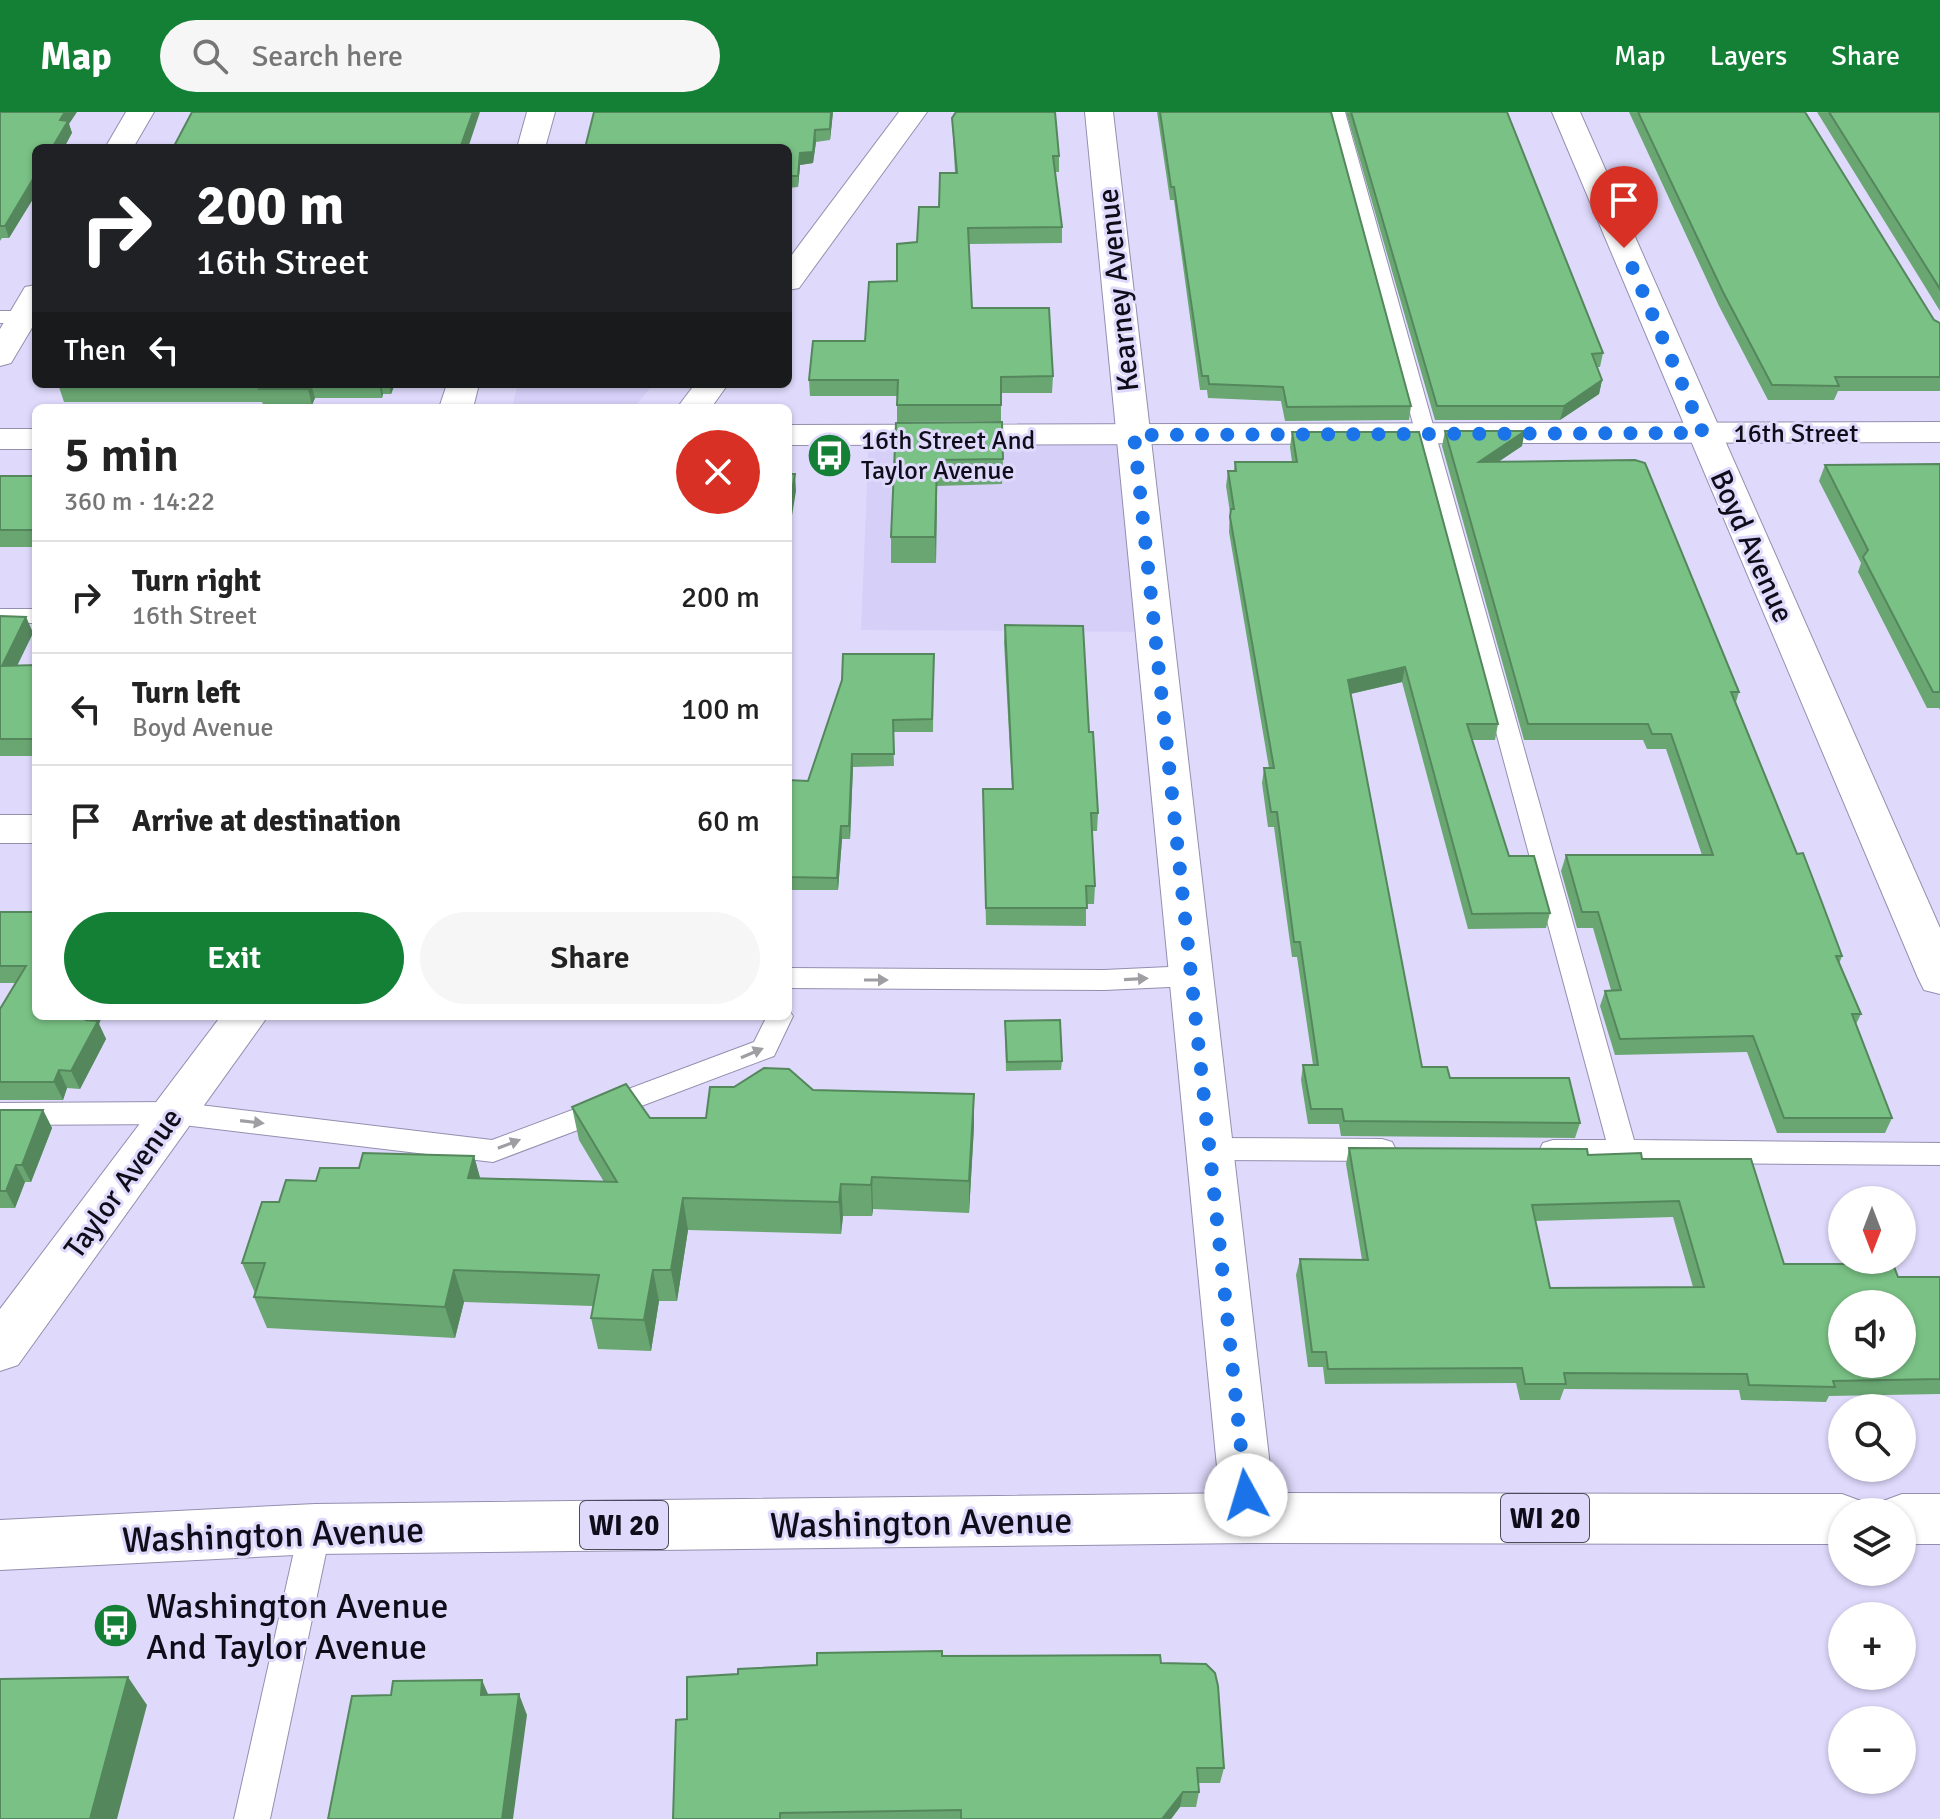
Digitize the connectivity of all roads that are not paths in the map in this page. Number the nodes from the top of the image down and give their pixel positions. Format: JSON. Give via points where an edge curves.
{"nodes":[{"id":1,"x":140,"y":112,"type":"edge"},
{"id":2,"x":541,"y":112,"type":"edge"},
{"id":3,"x":913,"y":112,"type":"edge"},
{"id":4,"x":1099,"y":112,"type":"edge"},
{"id":5,"x":1337,"y":112,"type":"edge"},
{"id":6,"x":1566,"y":112,"type":"edge"},
{"id":7,"x":121,"y":144,"type":"edge"},
{"id":8,"x":532,"y":144,"type":"edge"},
{"id":9,"x":792,"y":276,"type":"edge"},
{"id":10,"x":24,"y":311,"type":"edge"},
{"id":11,"x":0,"y":356,"type":"edge"},
{"id":12,"x":1940,"y":432,"type":"edge"},
{"id":13,"x":1703,"y":433,"type":"junction"},
{"id":14,"x":1426,"y":434,"type":"junction"},
{"id":15,"x":792,"y":435,"type":"edge"},
{"id":16,"x":1134,"y":435,"type":"junction"},
{"id":17,"x":0,"y":439,"type":"edge"},
{"id":18,"x":32,"y":439,"type":"edge"},
{"id":19,"x":0,"y":616,"type":"edge"},
{"id":20,"x":32,"y":616,"type":"edge"},
{"id":21,"x":0,"y":829,"type":"edge"},
{"id":22,"x":32,"y":829,"type":"edge"},
{"id":23,"x":1191,"y":976,"type":"junction"},
{"id":24,"x":1940,"y":978,"type":"edge"},
{"id":25,"x":792,"y":986,"type":"edge"},
{"id":26,"x":243,"y":1020,"type":"edge"},
{"id":27,"x":778,"y":1020,"type":"edge"},
{"id":28,"x":175,"y":1113,"type":"junction"},
{"id":29,"x":0,"y":1114,"type":"edge"},
{"id":30,"x":1210,"y":1149,"type":"junction"},
{"id":31,"x":1404,"y":1150,"type":"edge"},
{"id":32,"x":1529,"y":1151,"type":"edge"},
{"id":33,"x":1623,"y":1151,"type":"junction"},
{"id":34,"x":1940,"y":1154,"type":"edge"},
{"id":35,"x":0,"y":1349,"type":"edge"},
{"id":36,"x":1249,"y":1518,"type":"junction"},
{"id":37,"x":1828,"y":1519,"type":"edge"},
{"id":38,"x":1916,"y":1519,"type":"edge"},
{"id":39,"x":1940,"y":1519,"type":"edge"},
{"id":40,"x":315,"y":1529,"type":"junction"},
{"id":41,"x":0,"y":1545,"type":"edge"},
{"id":42,"x":252,"y":1819,"type":"edge"}],
"edges":[{"from":1,"to":7,"type":"street"},
{"from":2,"to":8,"type":"street"},
{"from":3,"to":9,"type":"street"},
{"from":4,"to":16,"type":"street","name":"Kearney Avenue"},
{"from":5,"to":14,"type":"lane"},
{"from":6,"to":13,"type":"street","name":"Boyd Avenue"},
{"from":10,"to":11,"type":"street"},
{"from":12,"to":13,"type":"street","name":"16th Street"},
{"from":13,"to":14,"type":"street","name":"16th Street"},
{"from":13,"to":24,"type":"street","name":"Boyd Avenue"},
{"from":14,"to":16,"type":"street","name":"16th Street"},
{"from":14,"to":33,"type":"lane"},
{"from":15,"to":16,"type":"street","name":"16th Street"},
{"from":16,"to":23,"type":"street","name":"Kearney Avenue"},
{"from":17,"to":18,"type":"street"},
{"from":19,"to":20,"type":"lane"},
{"from":21,"to":22,"type":"street"},
{"from":25,"to":23,"type":"lane","one_way":true},
{"from":23,"to":30,"type":"street","name":"Kearney Avenue"},
{"from":26,"to":28,"type":"street","name":"Taylor Avenue"},
{"from":28,"to":27,"type":"lane","one_way":true,"via":[[493,1151],[764,1049]]},
{"from":28,"to":29,"type":"lane"},
{"from":28,"to":35,"type":"street","name":"Taylor Avenue"},
{"from":30,"to":31,"type":"lane"},
{"from":30,"to":36,"type":"street","name":"Kearney Avenue"},
{"from":32,"to":33,"type":"lane"},
{"from":33,"to":34,"type":"lane"},
{"from":36,"to":37,"type":"street","name":"Washington Avenue","number":"WI 20"},
{"from":36,"to":40,"type":"street","name":"Washington Avenue","number":"WI 20"},
{"from":38,"to":39,"type":"street"},
{"from":40,"to":41,"type":"street","name":"Washington Avenue","number":"WI 20"},
{"from":40,"to":42,"type":"lane"}]}
